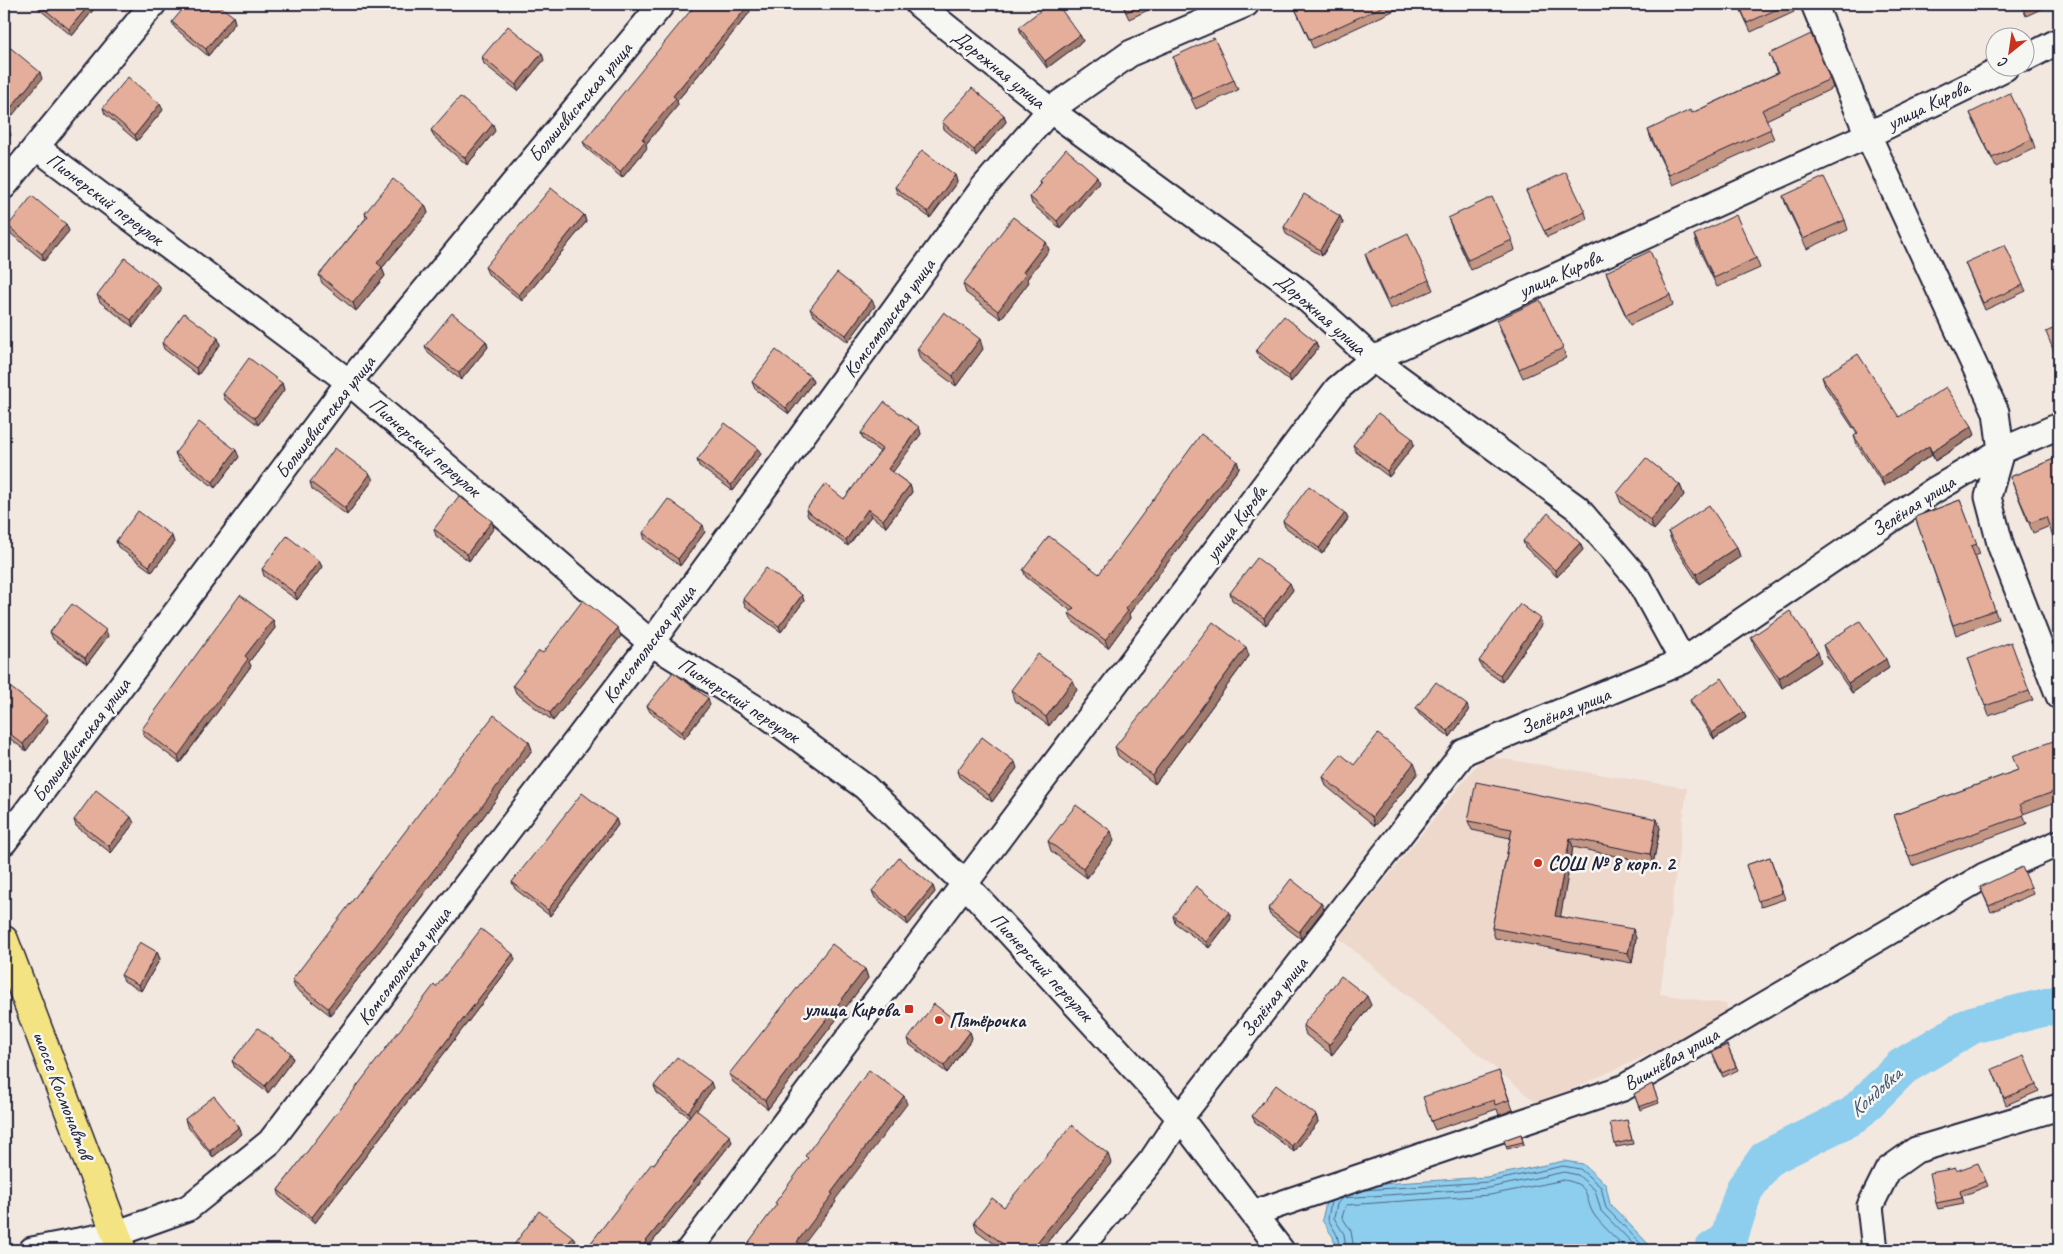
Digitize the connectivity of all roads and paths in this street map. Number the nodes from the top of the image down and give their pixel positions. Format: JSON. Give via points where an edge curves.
{"nodes":[{"id":1,"x":153,"y":4,"type":"edge"},
{"id":2,"x":662,"y":4,"type":"edge"},
{"id":3,"x":918,"y":4,"type":"edge"},
{"id":4,"x":1246,"y":4,"type":"edge"},
{"id":5,"x":1814,"y":4,"type":"edge"},
{"id":6,"x":2059,"y":41,"type":"edge"},
{"id":7,"x":2036,"y":53,"type":"edge"},
{"id":8,"x":1986,"y":77,"type":"edge"},
{"id":9,"x":1050,"y":110,"type":"junction"},
{"id":10,"x":1868,"y":135,"type":"junction"},
{"id":11,"x":36,"y":147,"type":"junction"},
{"id":12,"x":4,"y":186,"type":"edge"},
{"id":13,"x":1373,"y":359,"type":"junction"},
{"id":14,"x":349,"y":382,"type":"junction"},
{"id":15,"x":2059,"y":426,"type":"edge"},
{"id":16,"x":2001,"y":451,"type":"junction"},
{"id":17,"x":651,"y":643,"type":"junction"},
{"id":18,"x":1683,"y":662,"type":"junction"},
{"id":19,"x":2059,"y":696,"type":"edge"},
{"id":20,"x":4,"y":842,"type":"edge"},
{"id":21,"x":2059,"y":843,"type":"edge"},
{"id":22,"x":964,"y":883,"type":"junction"},
{"id":23,"x":4,"y":940,"type":"edge"},
{"id":24,"x":2059,"y":1107,"type":"edge"},
{"id":25,"x":1180,"y":1118,"type":"junction"},
{"id":26,"x":1254,"y":1213,"type":"junction"},
{"id":27,"x":119,"y":1242,"type":"edge"},
{"id":28,"x":32,"y":1250,"type":"edge"},
{"id":29,"x":689,"y":1250,"type":"edge"},
{"id":30,"x":1078,"y":1250,"type":"edge"},
{"id":31,"x":1281,"y":1250,"type":"edge"},
{"id":32,"x":1875,"y":1250,"type":"edge"}],
"edges":[{"from":1,"to":11,"type":"street"},
{"from":2,"to":14,"type":"street","name":"Большевистская улица"},
{"from":3,"to":9,"type":"street","name":"Дорожная улица"},
{"from":4,"to":9,"type":"street","name":"Комсомольская улица","via":[[1131,53]]},
{"from":5,"to":10,"type":"street"},
{"from":6,"to":7,"type":"street"},
{"from":8,"to":10,"type":"street","name":"улица Кирова"},
{"from":9,"to":13,"type":"street","name":"Дорожная улица","via":[[1297,290]]},
{"from":9,"to":17,"type":"street","name":"Комсомольская улица","via":[[983,188]]},
{"from":10,"to":13,"type":"street","name":"улица Кирова"},
{"from":10,"to":16,"type":"street","via":[[1996,412]]},
{"from":11,"to":12,"type":"street"},
{"from":11,"to":14,"type":"street","name":"Пионерский переулок"},
{"from":13,"to":18,"type":"street","name":"Дорожная улица","via":[[1577,508],[1638,579]]},
{"from":13,"to":22,"type":"street","name":"улица Кирова","via":[[1337,389]]},
{"from":14,"to":17,"type":"street","name":"Пионерский переулок"},
{"from":14,"to":20,"type":"street","name":"Большевистская улица"},
{"from":15,"to":16,"type":"street","name":"Зелёная улица"},
{"from":16,"to":18,"type":"street","name":"Зелёная улица","via":[[1933,491]]},
{"from":16,"to":19,"type":"street","via":[[1988,497],[2001,547]]},
{"from":17,"to":22,"type":"street","name":"Пионерский переулок","via":[[768,716],[864,787]]},
{"from":17,"to":27,"type":"street","name":"Комсомольская улица","via":[[270,1142],[188,1208]]},
{"from":18,"to":25,"type":"street","name":"Зелёная улица","via":[[1464,752]]},
{"from":21,"to":26,"type":"street","name":"Вишнёвая улица","via":[[1984,876],[1623,1088]]},
{"from":22,"to":25,"type":"street","name":"Пионерский переулок"},
{"from":22,"to":29,"type":"street","name":"улица Кирова"},
{"from":23,"to":27,"type":"main road","name":"шоссе Космонавтов"},
{"from":24,"to":32,"type":"street","via":[[1916,1150],[1888,1170],[1870,1206]]},
{"from":25,"to":26,"type":"street","name":"Пионерский переулок"},
{"from":25,"to":30,"type":"street","name":"Зелёная улица","via":[[1152,1160]]},
{"from":26,"to":31,"type":"street","name":"Пионерский переулок"},
{"from":27,"to":28,"type":"street","name":"Комсомольская улица"}]}
